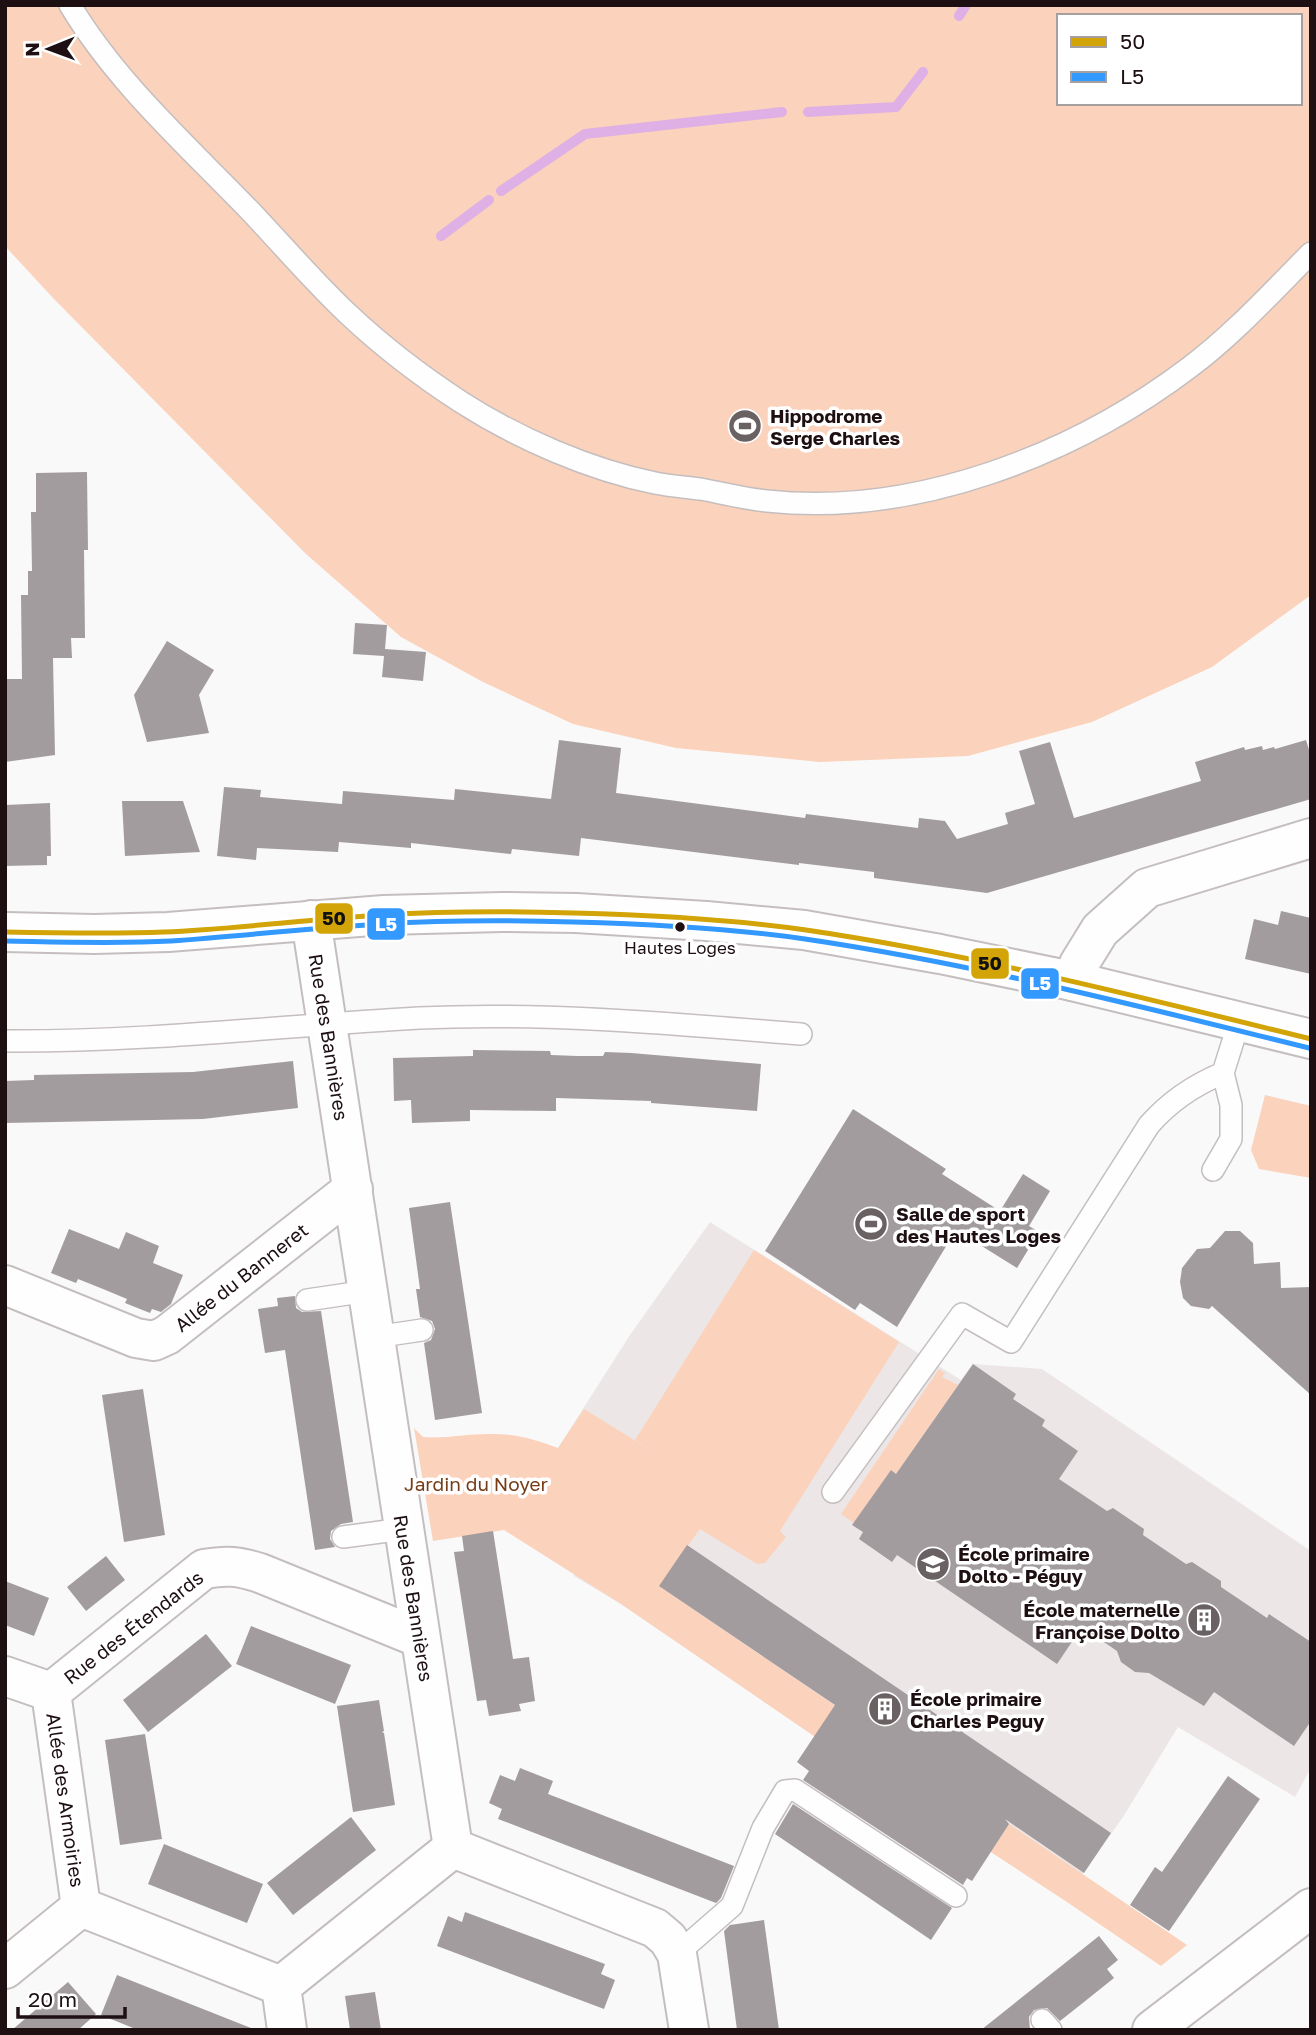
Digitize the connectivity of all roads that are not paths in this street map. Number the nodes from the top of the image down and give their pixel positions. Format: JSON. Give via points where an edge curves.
{"nodes":[{"id":1,"x":70,"y":5,"type":"edge"},
{"id":2,"x":1311,"y":253,"type":"edge"},
{"id":3,"x":1311,"y":838,"type":"edge"},
{"id":4,"x":1311,"y":864,"type":"edge"},
{"id":5,"x":1115,"y":915,"type":"junction"},
{"id":6,"x":312,"y":920,"type":"junction"},
{"id":7,"x":5,"y":932,"type":"edge"},
{"id":8,"x":1072,"y":981,"type":"junction"},
{"id":9,"x":1239,"y":1021,"type":"junction"},
{"id":10,"x":327,"y":1024,"type":"junction"},
{"id":11,"x":801,"y":1034,"type":"dead end"},
{"id":12,"x":1311,"y":1039,"type":"edge"},
{"id":13,"x":5,"y":1041,"type":"edge"},
{"id":14,"x":1223,"y":1073,"type":"junction"},
{"id":15,"x":1213,"y":1170,"type":"dead end"},
{"id":16,"x":352,"y":1189,"type":"junction"},
{"id":17,"x":5,"y":1285,"type":"edge"},
{"id":18,"x":368,"y":1292,"type":"junction"},
{"id":19,"x":307,"y":1300,"type":"dead end"},
{"id":20,"x":422,"y":1330,"type":"dead end"},
{"id":21,"x":375,"y":1337,"type":"junction"},
{"id":22,"x":833,"y":1492,"type":"dead end"},
{"id":23,"x":403,"y":1528,"type":"junction"},
{"id":24,"x":343,"y":1537,"type":"dead end"},
{"id":25,"x":420,"y":1638,"type":"junction"},
{"id":26,"x":5,"y":1676,"type":"edge"},
{"id":27,"x":51,"y":1692,"type":"junction"},
{"id":28,"x":453,"y":1848,"type":"junction"},
{"id":29,"x":956,"y":1896,"type":"dead end"},
{"id":30,"x":81,"y":1907,"type":"junction"},
{"id":31,"x":1311,"y":1908,"type":"edge"},
{"id":32,"x":677,"y":1954,"type":"junction"},
{"id":33,"x":5,"y":1969,"type":"edge"},
{"id":34,"x":281,"y":1986,"type":"junction"},
{"id":35,"x":288,"y":2030,"type":"edge"},
{"id":36,"x":689,"y":2030,"type":"edge"},
{"id":37,"x":1152,"y":2030,"type":"edge"}],
"edges":[{"from":1,"to":2,"type":"lane","via":[[90,39],[139,94],[347,313],[400,359],[463,403],[540,444],[655,483],[768,501],[825,503],[919,493],[1009,467],[1074,439],[1190,367]]},
{"from":3,"to":5,"type":"street","via":[[1147,888]]},
{"from":4,"to":5,"type":"street","via":[[1154,912]]},
{"from":5,"to":8,"type":"street","via":[[1100,930]]},
{"from":6,"to":7,"type":"street","via":[[168,932]]},
{"from":6,"to":8,"type":"street","via":[[502,912],[706,921],[875,941]]},
{"from":6,"to":10,"type":"street","name":"Rue des Bannières"},
{"from":8,"to":9,"type":"street"},
{"from":9,"to":12,"type":"street"},
{"from":9,"to":14,"type":"lane"},
{"from":10,"to":11,"type":"lane","via":[[513,1016],[618,1019]]},
{"from":10,"to":13,"type":"lane","via":[[134,1038]]},
{"from":10,"to":16,"type":"street","name":"Rue des Bannières"},
{"from":14,"to":15,"type":"lane","via":[[1231,1105],[1231,1139]]},
{"from":14,"to":22,"type":"lane","via":[[1194,1086],[1149,1125],[1012,1342],[962,1314]]},
{"from":16,"to":17,"type":"street","name":"Allée du Banneret","via":[[154,1341],[136,1338]]},
{"from":16,"to":18,"type":"street","name":"Rue des Bannières"},
{"from":18,"to":19,"type":"lane"},
{"from":18,"to":21,"type":"street","name":"Rue des Bannières"},
{"from":20,"to":21,"type":"lane"},
{"from":21,"to":23,"type":"street","name":"Rue des Bannières"},
{"from":23,"to":24,"type":"lane"},
{"from":23,"to":25,"type":"street","name":"Rue des Bannières"},
{"from":25,"to":27,"type":"street","name":"Rue des Étendards","via":[[260,1573],[235,1565],[219,1566],[204,1569]]},
{"from":25,"to":28,"type":"street","name":"Rue des Bannières"},
{"from":26,"to":27,"type":"street","name":"Rue des Étendards"},
{"from":27,"to":30,"type":"street","name":"Allée des Armoiries"},
{"from":28,"to":32,"type":"street","via":[[655,1928]]},
{"from":28,"to":34,"type":"street"},
{"from":29,"to":32,"type":"lane","via":[[795,1790],[785,1791],[763,1828],[733,1906]]},
{"from":30,"to":33,"type":"street"},
{"from":30,"to":34,"type":"street"},
{"from":31,"to":37,"type":"street"},
{"from":32,"to":36,"type":"street"},
{"from":34,"to":35,"type":"street"}]}
